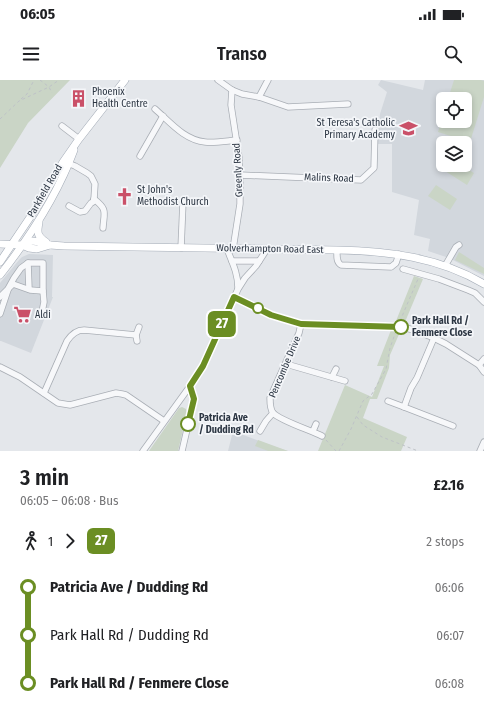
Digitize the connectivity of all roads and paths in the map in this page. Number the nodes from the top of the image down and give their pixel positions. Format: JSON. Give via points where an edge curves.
{"nodes":[{"id":1,"x":34,"y":80,"type":"edge"},
{"id":2,"x":40,"y":80,"type":"edge"},
{"id":3,"x":59,"y":80,"type":"edge"},
{"id":4,"x":124,"y":80,"type":"edge"},
{"id":5,"x":218,"y":80,"type":"edge"},
{"id":6,"x":268,"y":80,"type":"edge"},
{"id":7,"x":49,"y":87,"type":"junction"},
{"id":8,"x":232,"y":90,"type":"junction"},
{"id":9,"x":52,"y":93,"type":"dead end"},
{"id":10,"x":259,"y":97,"type":"junction"},
{"id":11,"x":19,"y":101,"type":"junction"},
{"id":12,"x":348,"y":104,"type":"dead end"},
{"id":13,"x":155,"y":109,"type":"dead end"},
{"id":14,"x":163,"y":116,"type":"junction"},
{"id":15,"x":0,"y":119,"type":"edge"},
{"id":16,"x":62,"y":126,"type":"dead end"},
{"id":17,"x":375,"y":130,"type":"dead end"},
{"id":18,"x":79,"y":139,"type":"junction"},
{"id":19,"x":237,"y":140,"type":"junction"},
{"id":20,"x":140,"y":156,"type":"dead end"},
{"id":21,"x":66,"y":162,"type":"junction"},
{"id":22,"x":240,"y":175,"type":"junction"},
{"id":23,"x":94,"y":200,"type":"junction"},
{"id":24,"x":183,"y":202,"type":"dead end"},
{"id":25,"x":69,"y":206,"type":"dead end"},
{"id":26,"x":40,"y":218,"type":"junction"},
{"id":27,"x":103,"y":228,"type":"dead end"},
{"id":28,"x":0,"y":244,"type":"edge"},
{"id":29,"x":12,"y":244,"type":"junction"},
{"id":30,"x":22,"y":245,"type":"junction"},
{"id":31,"x":50,"y":245,"type":"junction"},
{"id":32,"x":459,"y":246,"type":"dead end"},
{"id":33,"x":181,"y":248,"type":"junction"},
{"id":34,"x":230,"y":249,"type":"junction"},
{"id":35,"x":267,"y":249,"type":"junction"},
{"id":36,"x":337,"y":250,"type":"junction"},
{"id":37,"x":399,"y":254,"type":"junction"},
{"id":38,"x":232,"y":261,"type":"junction"},
{"id":39,"x":259,"y":261,"type":"junction"},
{"id":40,"x":0,"y":262,"type":"edge"},
{"id":41,"x":28,"y":263,"type":"junction"},
{"id":42,"x":445,"y":266,"type":"junction"},
{"id":43,"x":403,"y":269,"type":"dead end"},
{"id":44,"x":420,"y":273,"type":"junction"},
{"id":45,"x":0,"y":275,"type":"edge"},
{"id":46,"x":484,"y":284,"type":"edge"},
{"id":47,"x":9,"y":287,"type":"junction"},
{"id":48,"x":29,"y":289,"type":"junction"},
{"id":49,"x":238,"y":289,"type":"junction"},
{"id":50,"x":43,"y":291,"type":"junction"},
{"id":51,"x":0,"y":297,"type":"edge"},
{"id":52,"x":234,"y":297,"type":"junction"},
{"id":53,"x":484,"y":302,"type":"edge"},
{"id":54,"x":42,"y":312,"type":"dead end"},
{"id":55,"x":0,"y":314,"type":"edge"},
{"id":56,"x":301,"y":324,"type":"junction"},
{"id":57,"x":398,"y":326,"type":"junction"},
{"id":58,"x":139,"y":327,"type":"dead end"},
{"id":59,"x":434,"y":338,"type":"junction"},
{"id":60,"x":484,"y":359,"type":"edge"},
{"id":61,"x":286,"y":364,"type":"junction"},
{"id":62,"x":479,"y":365,"type":"junction"},
{"id":63,"x":0,"y":367,"type":"edge"},
{"id":64,"x":336,"y":369,"type":"dead end"},
{"id":65,"x":484,"y":372,"type":"edge"},
{"id":66,"x":332,"y":377,"type":"junction"},
{"id":67,"x":345,"y":381,"type":"dead end"},
{"id":68,"x":190,"y":386,"type":"junction"},
{"id":69,"x":44,"y":393,"type":"junction"},
{"id":70,"x":388,"y":401,"type":"dead end"},
{"id":71,"x":404,"y":407,"type":"junction"},
{"id":72,"x":273,"y":413,"type":"junction"},
{"id":73,"x":356,"y":417,"type":"junction"},
{"id":74,"x":164,"y":422,"type":"junction"},
{"id":75,"x":316,"y":424,"type":"dead end"},
{"id":76,"x":453,"y":426,"type":"dead end"},
{"id":77,"x":260,"y":431,"type":"dead end"},
{"id":78,"x":313,"y":431,"type":"junction"},
{"id":79,"x":322,"y":436,"type":"joint"},
{"id":80,"x":484,"y":444,"type":"edge"},
{"id":81,"x":143,"y":451,"type":"edge"},
{"id":82,"x":182,"y":451,"type":"edge"},
{"id":83,"x":336,"y":451,"type":"edge"},
{"id":84,"x":339,"y":451,"type":"edge"},
{"id":85,"x":418,"y":451,"type":"edge"},
{"id":86,"x":480,"y":451,"type":"edge"}],
"edges":[{"from":1,"to":11,"type":"path","via":[[27,94]]},
{"from":2,"to":7,"type":"path"},
{"from":3,"to":7,"type":"path"},
{"from":4,"to":18,"type":"main road","name":"Parkfield Road"},
{"from":5,"to":8,"type":"street"},
{"from":6,"to":10,"type":"street"},
{"from":7,"to":9,"type":"path"},
{"from":7,"to":11,"type":"path"},
{"from":8,"to":10,"type":"street"},
{"from":8,"to":19,"type":"street","name":"Greenly Road","via":[[231,105]]},
{"from":10,"to":12,"type":"street","via":[[288,107]]},
{"from":11,"to":15,"type":"path"},
{"from":13,"to":14,"type":"street"},
{"from":14,"to":19,"type":"street","via":[[187,136],[198,140]]},
{"from":14,"to":20,"type":"street"},
{"from":16,"to":18,"type":"street"},
{"from":17,"to":22,"type":"street","name":"Malins Road","via":[[374,168],[361,180]]},
{"from":18,"to":21,"type":"main road","name":"Parkfield Road"},
{"from":19,"to":22,"type":"street","name":"Greenly Road"},
{"from":21,"to":23,"type":"street","via":[[91,176],[95,184]]},
{"from":21,"to":26,"type":"main road","name":"Parkfield Road","via":[[53,196]]},
{"from":21,"to":29,"type":"main road","name":"Parkfield Road"},
{"from":22,"to":34,"type":"street","name":"Greenly Road","via":[[240,204]]},
{"from":23,"to":25,"type":"street","via":[[82,212]]},
{"from":23,"to":27,"type":"street","via":[[104,209]]},
{"from":24,"to":33,"type":"street"},
{"from":26,"to":30,"type":"main road","name":"Parkfield Road"},
{"from":26,"to":31,"type":"main road","via":[[40,239]]},
{"from":28,"to":29,"type":"main road","name":"Wolverhampton Road East"},
{"from":29,"to":30,"type":"main road","name":"Wolverhampton Road East"},
{"from":29,"to":40,"type":"main road","name":"Parkfield Road"},
{"from":30,"to":31,"type":"main road","name":"Wolverhampton Road East","via":[[32,242]]},
{"from":30,"to":45,"type":"main road","name":"Parkfield Road"},
{"from":31,"to":33,"type":"main road","name":"Wolverhampton Road East"},
{"from":32,"to":42,"type":"street","via":[[456,246]]},
{"from":33,"to":34,"type":"main road","name":"Wolverhampton Road East"},
{"from":34,"to":35,"type":"main road","name":"Wolverhampton Road East"},
{"from":34,"to":38,"type":"street"},
{"from":35,"to":36,"type":"main road","name":"Wolverhampton Road East"},
{"from":35,"to":39,"type":"street"},
{"from":36,"to":37,"type":"main road","name":"Wolverhampton Road East"},
{"from":36,"to":37,"type":"street","via":[[337,259],[342,266],[391,267]]},
{"from":37,"to":42,"type":"main road","name":"Wolverhampton Road East"},
{"from":38,"to":39,"type":"street"},
{"from":38,"to":49,"type":"street","via":[[238,279]]},
{"from":39,"to":49,"type":"street"},
{"from":41,"to":47,"type":"street","via":[[21,268]]},
{"from":41,"to":48,"type":"street"},
{"from":41,"to":50,"type":"street","via":[[43,263]]},
{"from":42,"to":46,"type":"main road","name":"Wolverhampton Road East"},
{"from":43,"to":44,"type":"street"},
{"from":44,"to":53,"type":"street","via":[[475,293]]},
{"from":44,"to":57,"type":"path"},
{"from":47,"to":48,"type":"street","via":[[13,284]]},
{"from":47,"to":51,"type":"street"},
{"from":47,"to":55,"type":"street"},
{"from":48,"to":50,"type":"street"},
{"from":49,"to":52,"type":"street"},
{"from":50,"to":54,"type":"street"},
{"from":52,"to":56,"type":"street","via":[[271,315]]},
{"from":52,"to":68,"type":"street","via":[[203,366]]},
{"from":56,"to":57,"type":"street"},
{"from":56,"to":61,"type":"street","name":"Pencombe Drive"},
{"from":57,"to":59,"type":"street"},
{"from":57,"to":73,"type":"path","via":[[386,369],[372,394],[363,401]]},
{"from":58,"to":69,"type":"street","via":[[136,338],[84,330],[75,332],[67,341]]},
{"from":59,"to":62,"type":"street"},
{"from":59,"to":71,"type":"street"},
{"from":60,"to":62,"type":"street"},
{"from":61,"to":66,"type":"street"},
{"from":61,"to":72,"type":"street","name":"Pencombe Drive","via":[[270,398]]},
{"from":62,"to":65,"type":"street"},
{"from":63,"to":69,"type":"street"},
{"from":64,"to":66,"type":"street"},
{"from":66,"to":67,"type":"street"},
{"from":68,"to":74,"type":"street"},
{"from":68,"to":82,"type":"street","via":[[194,399]]},
{"from":69,"to":74,"type":"street","via":[[58,403],[70,405],[116,393],[122,394]]},
{"from":70,"to":71,"type":"street"},
{"from":71,"to":76,"type":"street"},
{"from":72,"to":77,"type":"street"},
{"from":72,"to":78,"type":"street","name":"Pencombe Drive"},
{"from":73,"to":84,"type":"path"},
{"from":73,"to":85,"type":"path","via":[[363,425],[382,437]]},
{"from":74,"to":81,"type":"street"},
{"from":75,"to":78,"type":"street"},
{"from":78,"to":79,"type":"street","name":"Pencombe Drive"},
{"from":79,"to":83,"type":"path"},
{"from":80,"to":86,"type":"street"}]}
